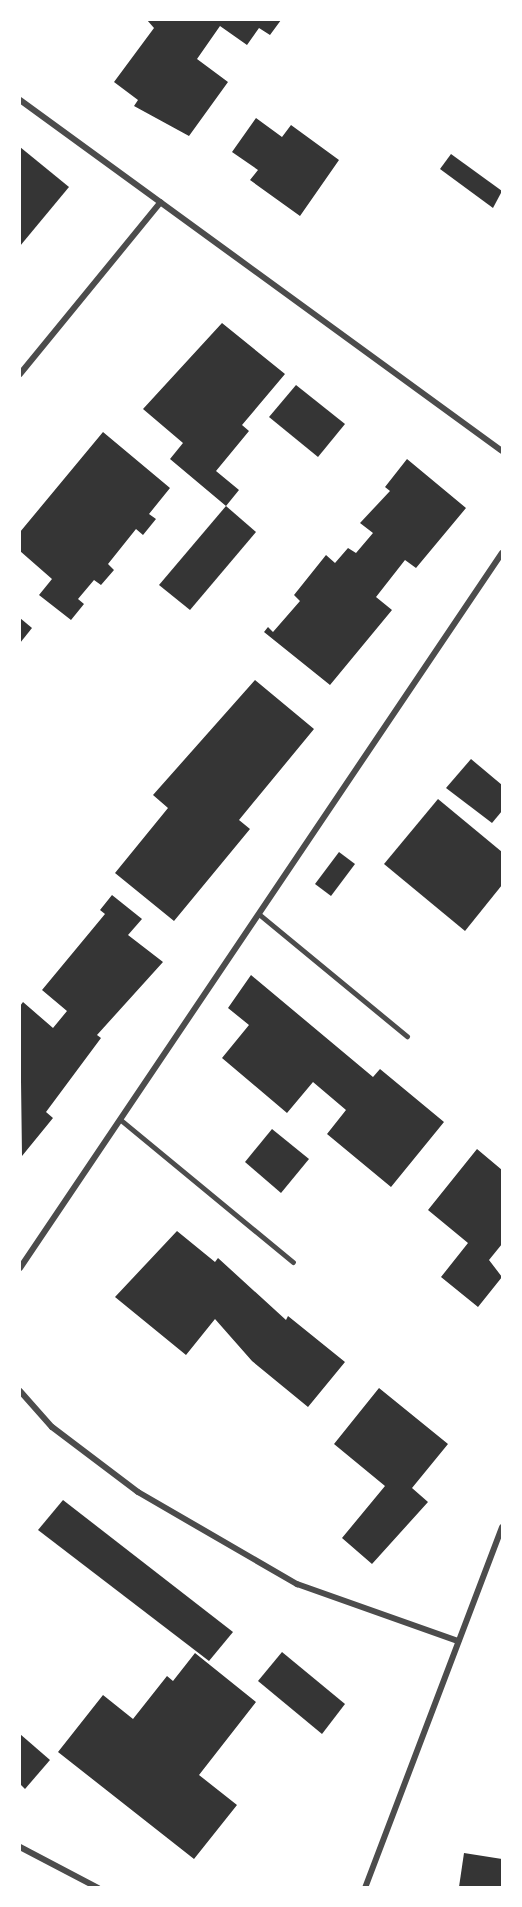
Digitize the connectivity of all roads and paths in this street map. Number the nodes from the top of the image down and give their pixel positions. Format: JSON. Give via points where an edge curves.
{"nodes":[{"id":1,"x":20,"y":100,"type":"edge"},
{"id":2,"x":161,"y":202,"type":"junction"},
{"id":3,"x":20,"y":374,"type":"edge"},
{"id":4,"x":502,"y":451,"type":"edge"},
{"id":5,"x":502,"y":553,"type":"edge"},
{"id":6,"x":259,"y":914,"type":"junction"},
{"id":7,"x":407,"y":1036,"type":"dead end"},
{"id":8,"x":121,"y":1120,"type":"junction"},
{"id":9,"x":293,"y":1262,"type":"dead end"},
{"id":10,"x":20,"y":1268,"type":"edge"},
{"id":11,"x":20,"y":1391,"type":"edge"},
{"id":12,"x":502,"y":1527,"type":"edge"},
{"id":13,"x":458,"y":1641,"type":"junction"},
{"id":14,"x":20,"y":1847,"type":"edge"},
{"id":15,"x":98,"y":1887,"type":"edge"},
{"id":16,"x":364,"y":1887,"type":"edge"}],
"edges":[{"from":1,"to":2,"type":"street"},
{"from":2,"to":3,"type":"street"},
{"from":2,"to":4,"type":"street"},
{"from":5,"to":6,"type":"street"},
{"from":6,"to":7,"type":"lane"},
{"from":6,"to":8,"type":"street"},
{"from":8,"to":9,"type":"lane"},
{"from":8,"to":10,"type":"street"},
{"from":11,"to":13,"type":"street","via":[[52,1426],[138,1491],[297,1584]]},
{"from":12,"to":13,"type":"street"},
{"from":13,"to":16,"type":"street"},
{"from":14,"to":15,"type":"street"}]}
